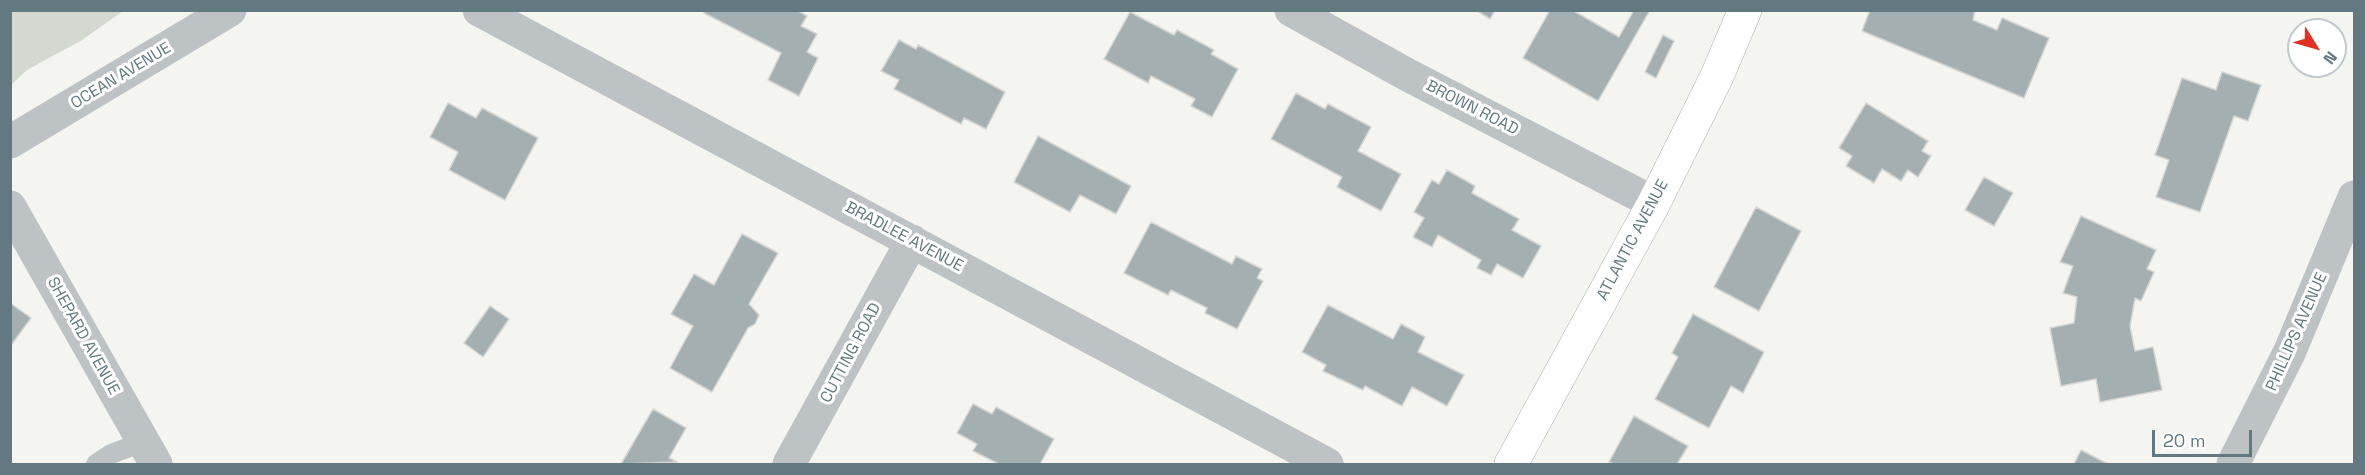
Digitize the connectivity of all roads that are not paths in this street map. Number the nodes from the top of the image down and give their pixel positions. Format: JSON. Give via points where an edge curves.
{"nodes":[{"id":1,"x":230,"y":10,"type":"edge"},
{"id":2,"x":479,"y":10,"type":"edge"},
{"id":3,"x":1291,"y":10,"type":"edge"},
{"id":4,"x":1745,"y":10,"type":"edge"},
{"id":5,"x":10,"y":142,"type":"edge"},
{"id":6,"x":1654,"y":202,"type":"junction"},
{"id":7,"x":2354,"y":203,"type":"edge"},
{"id":8,"x":10,"y":207,"type":"edge"},
{"id":9,"x":912,"y":241,"type":"junction"},
{"id":10,"x":150,"y":453,"type":"edge"},
{"id":11,"x":96,"y":465,"type":"edge"},
{"id":12,"x":789,"y":465,"type":"edge"},
{"id":13,"x":1327,"y":465,"type":"edge"},
{"id":14,"x":1511,"y":465,"type":"edge"},
{"id":15,"x":2233,"y":465,"type":"edge"}],
"edges":[{"from":1,"to":5,"type":"street","name":"OCEAN AVENUE"},
{"from":2,"to":9,"type":"street","name":"BRADLEE AVENUE"},
{"from":3,"to":6,"type":"street","name":"BROWN ROAD"},
{"from":4,"to":6,"type":"main road","name":"ATLANTIC AVENUE"},
{"from":6,"to":14,"type":"main road","name":"ATLANTIC AVENUE"},
{"from":7,"to":15,"type":"street","name":"PHILLIPS AVENUE","via":[[2290,351]]},
{"from":8,"to":10,"type":"street","name":"SHEPARD AVENUE"},
{"from":9,"to":12,"type":"street","name":"CUTTING ROAD"},
{"from":9,"to":13,"type":"street","name":"BRADLEE AVENUE"},
{"from":10,"to":11,"type":"lane","via":[[111,454]]}]}
